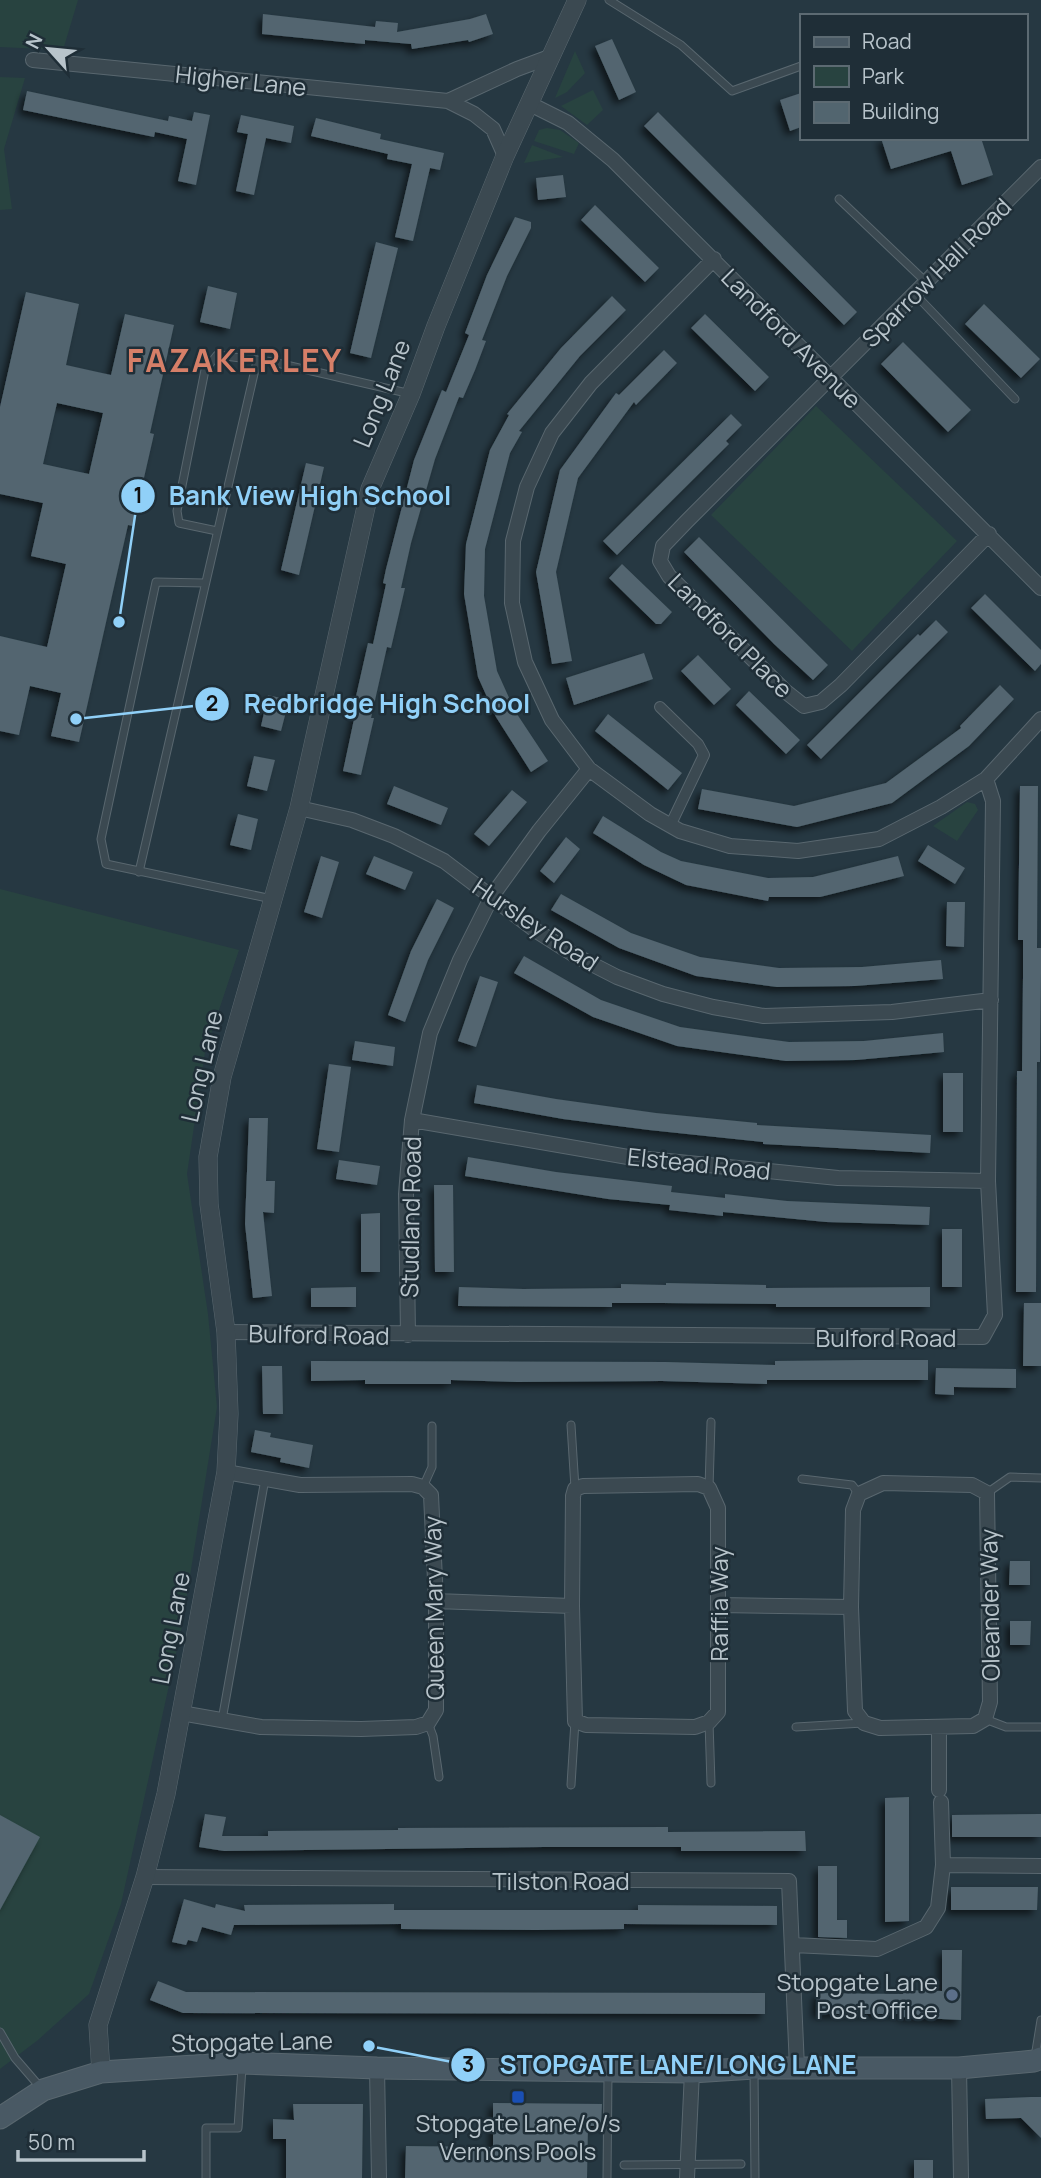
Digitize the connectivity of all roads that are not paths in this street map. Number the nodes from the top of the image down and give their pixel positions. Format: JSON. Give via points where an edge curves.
{"nodes":[{"id":1,"x":577,"y":0,"type":"edge"},
{"id":2,"x":609,"y":0,"type":"edge"},
{"id":3,"x":552,"y":57,"type":"junction"},
{"id":4,"x":33,"y":60,"type":"dead end"},
{"id":5,"x":800,"y":66,"type":"edge"},
{"id":6,"x":448,"y":101,"type":"junction"},
{"id":7,"x":530,"y":104,"type":"junction"},
{"id":8,"x":505,"y":156,"type":"junction"},
{"id":9,"x":1040,"y":169,"type":"edge"},
{"id":10,"x":839,"y":199,"type":"dead end"},
{"id":11,"x":714,"y":259,"type":"junction"},
{"id":12,"x":926,"y":283,"type":"junction"},
{"id":13,"x":915,"y":294,"type":"junction"},
{"id":14,"x":257,"y":361,"type":"junction"},
{"id":15,"x":831,"y":377,"type":"junction"},
{"id":16,"x":411,"y":394,"type":"junction"},
{"id":17,"x":1014,"y":399,"type":"dead end"},
{"id":18,"x":217,"y":531,"type":"junction"},
{"id":19,"x":989,"y":534,"type":"junction"},
{"id":20,"x":205,"y":583,"type":"junction"},
{"id":21,"x":1041,"y":588,"type":"edge"},
{"id":22,"x":660,"y":707,"type":"dead end"},
{"id":23,"x":1041,"y":719,"type":"edge"},
{"id":24,"x":589,"y":769,"type":"junction"},
{"id":25,"x":986,"y":779,"type":"junction"},
{"id":26,"x":299,"y":807,"type":"junction"},
{"id":27,"x":670,"y":825,"type":"junction"},
{"id":28,"x":139,"y":872,"type":"junction"},
{"id":29,"x":492,"y":896,"type":"junction"},
{"id":30,"x":272,"y":899,"type":"junction"},
{"id":31,"x":991,"y":1000,"type":"junction"},
{"id":32,"x":412,"y":1120,"type":"junction"},
{"id":33,"x":988,"y":1181,"type":"junction"},
{"id":34,"x":226,"y":1332,"type":"junction"},
{"id":35,"x":408,"y":1335,"type":"junction"},
{"id":36,"x":711,"y":1422,"type":"dead end"},
{"id":37,"x":571,"y":1425,"type":"dead end"},
{"id":38,"x":432,"y":1426,"type":"dead end"},
{"id":39,"x":226,"y":1472,"type":"junction"},
{"id":40,"x":1041,"y":1478,"type":"edge"},
{"id":41,"x":265,"y":1479,"type":"junction"},
{"id":42,"x":802,"y":1479,"type":"dead end"},
{"id":43,"x":424,"y":1487,"type":"junction"},
{"id":44,"x":709,"y":1488,"type":"junction"},
{"id":45,"x":575,"y":1489,"type":"junction"},
{"id":46,"x":987,"y":1493,"type":"junction"},
{"id":47,"x":859,"y":1494,"type":"junction"},
{"id":48,"x":436,"y":1601,"type":"junction"},
{"id":49,"x":719,"y":1605,"type":"junction"},
{"id":50,"x":572,"y":1606,"type":"junction"},
{"id":51,"x":851,"y":1606,"type":"junction"},
{"id":52,"x":181,"y":1713,"type":"junction"},
{"id":53,"x":985,"y":1719,"type":"junction"},
{"id":54,"x":221,"y":1720,"type":"junction"},
{"id":55,"x":575,"y":1721,"type":"junction"},
{"id":56,"x":709,"y":1721,"type":"junction"},
{"id":57,"x":428,"y":1723,"type":"junction"},
{"id":58,"x":864,"y":1723,"type":"junction"},
{"id":59,"x":796,"y":1727,"type":"dead end"},
{"id":60,"x":1041,"y":1727,"type":"edge"},
{"id":61,"x":939,"y":1728,"type":"junction"},
{"id":62,"x":439,"y":1777,"type":"dead end"},
{"id":63,"x":711,"y":1783,"type":"dead end"},
{"id":64,"x":571,"y":1785,"type":"dead end"},
{"id":65,"x":943,"y":1865,"type":"junction"},
{"id":66,"x":1041,"y":1866,"type":"edge"},
{"id":67,"x":145,"y":1877,"type":"junction"},
{"id":68,"x":793,"y":1945,"type":"junction"},
{"id":69,"x":1041,"y":2020,"type":"edge"},
{"id":70,"x":0,"y":2032,"type":"edge"},
{"id":71,"x":1039,"y":2062,"type":"edge"},
{"id":72,"x":242,"y":2063,"type":"junction"},
{"id":73,"x":377,"y":2068,"type":"junction"},
{"id":74,"x":754,"y":2068,"type":"junction"},
{"id":75,"x":797,"y":2068,"type":"junction"},
{"id":76,"x":959,"y":2068,"type":"junction"},
{"id":77,"x":101,"y":2072,"type":"junction"},
{"id":78,"x":608,"y":2072,"type":"junction"},
{"id":79,"x":692,"y":2072,"type":"junction"},
{"id":80,"x":43,"y":2090,"type":"junction"},
{"id":81,"x":0,"y":2119,"type":"edge"},
{"id":82,"x":741,"y":2164,"type":"dead end"},
{"id":83,"x":624,"y":2165,"type":"dead end"},
{"id":84,"x":687,"y":2171,"type":"edge"},
{"id":85,"x":206,"y":2178,"type":"edge"},
{"id":86,"x":379,"y":2178,"type":"edge"},
{"id":87,"x":607,"y":2178,"type":"edge"},
{"id":88,"x":755,"y":2178,"type":"edge"},
{"id":89,"x":961,"y":2178,"type":"edge"}],
"edges":[{"from":1,"to":3,"type":"street","name":"Long Lane"},
{"from":2,"to":5,"type":"lane","via":[[681,45],[732,91]]},
{"from":3,"to":6,"type":"street"},
{"from":3,"to":7,"type":"street","name":"Long Lane"},
{"from":4,"to":6,"type":"street","name":"Higher Lane"},
{"from":6,"to":8,"type":"street","name":"Higher Lane","via":[[493,130]]},
{"from":7,"to":8,"type":"street","name":"Long Lane"},
{"from":7,"to":11,"type":"street","name":"Landford Avenue","via":[[568,123],[614,160]]},
{"from":8,"to":16,"type":"street","name":"Long Lane"},
{"from":9,"to":12,"type":"street","name":"Sparrow Hall Road"},
{"from":10,"to":12,"type":"lane"},
{"from":11,"to":15,"type":"street","name":"Landford Avenue"},
{"from":11,"to":24,"type":"street","via":[[591,383],[552,433],[527,487],[513,541],[512,603],[524,662],[552,720]]},
{"from":12,"to":13,"type":"street","name":"Sparrow Hall Road"},
{"from":13,"to":15,"type":"street","name":"Sparrow Hall Road"},
{"from":13,"to":17,"type":"lane"},
{"from":14,"to":16,"type":"lane"},
{"from":14,"to":18,"type":"lane"},
{"from":14,"to":18,"type":"lane","via":[[217,355],[205,370],[177,511],[179,523]]},
{"from":15,"to":19,"type":"street","name":"Landford Avenue"},
{"from":15,"to":19,"type":"street","name":"Landford Place","via":[[663,546],[660,561],[669,576],[804,706],[821,702],[841,685]]},
{"from":16,"to":26,"type":"street","name":"Long Lane","via":[[370,489]]},
{"from":18,"to":20,"type":"lane"},
{"from":19,"to":21,"type":"street","name":"Landford Avenue"},
{"from":20,"to":28,"type":"lane"},
{"from":20,"to":28,"type":"lane","via":[[156,582],[101,839],[106,864]]},
{"from":22,"to":27,"type":"street","via":[[704,755]]},
{"from":23,"to":25,"type":"street"},
{"from":24,"to":27,"type":"street"},
{"from":24,"to":29,"type":"street","name":"Studland Road"},
{"from":25,"to":27,"type":"street","via":[[879,839],[798,851],[730,846]]},
{"from":25,"to":31,"type":"street","name":"Bulford Road","via":[[993,802]]},
{"from":26,"to":29,"type":"street","name":"Hursley Road","via":[[394,836],[444,861]]},
{"from":26,"to":30,"type":"street","name":"Long Lane"},
{"from":28,"to":30,"type":"lane"},
{"from":29,"to":31,"type":"street","name":"Hursley Road","via":[[535,930],[617,977],[713,1007],[764,1016],[892,1012]]},
{"from":29,"to":32,"type":"street","name":"Studland Road","via":[[430,1033]]},
{"from":30,"to":34,"type":"street","name":"Long Lane","via":[[222,1077],[208,1157],[209,1204]]},
{"from":31,"to":33,"type":"street","name":"Bulford Road"},
{"from":32,"to":33,"type":"street","name":"Elstead Road","via":[[628,1157],[838,1178]]},
{"from":32,"to":35,"type":"street","name":"Studland Road","via":[[406,1194]]},
{"from":33,"to":35,"type":"street","name":"Bulford Road","via":[[995,1315],[983,1337]]},
{"from":34,"to":35,"type":"street","name":"Bulford Road"},
{"from":34,"to":39,"type":"street","name":"Long Lane"},
{"from":36,"to":44,"type":"lane"},
{"from":37,"to":45,"type":"lane"},
{"from":38,"to":43,"type":"lane","via":[[432,1467]]},
{"from":39,"to":41,"type":"street","name":"Queen Mary Way"},
{"from":39,"to":52,"type":"street","name":"Long Lane"},
{"from":40,"to":46,"type":"lane","via":[[1010,1477]]},
{"from":41,"to":43,"type":"street","name":"Queen Mary Way","via":[[300,1485]]},
{"from":41,"to":54,"type":"lane"},
{"from":42,"to":47,"type":"lane","via":[[852,1485]]},
{"from":43,"to":48,"type":"street","name":"Queen Mary Way","via":[[431,1495]]},
{"from":44,"to":45,"type":"street","via":[[698,1484]]},
{"from":44,"to":49,"type":"street","name":"Raffia Way","via":[[718,1508]]},
{"from":45,"to":50,"type":"street"},
{"from":46,"to":47,"type":"street","name":"Oleander Way","via":[[972,1485],[883,1483]]},
{"from":46,"to":53,"type":"street","name":"Oleander Way","via":[[990,1702]]},
{"from":47,"to":51,"type":"street","via":[[853,1510]]},
{"from":48,"to":50,"type":"street"},
{"from":48,"to":57,"type":"street","name":"Queen Mary Way","via":[[436,1710]]},
{"from":49,"to":51,"type":"street"},
{"from":49,"to":56,"type":"street","name":"Raffia Way","via":[[718,1712]]},
{"from":50,"to":55,"type":"street"},
{"from":51,"to":58,"type":"street","via":[[855,1711]]},
{"from":52,"to":54,"type":"street","name":"Queen Mary Way"},
{"from":52,"to":67,"type":"street","name":"Long Lane"},
{"from":53,"to":60,"type":"lane","via":[[1006,1727]]},
{"from":53,"to":61,"type":"street","via":[[973,1726]]},
{"from":54,"to":57,"type":"street","name":"Queen Mary Way","via":[[261,1727],[361,1729]]},
{"from":55,"to":56,"type":"street","via":[[586,1726],[695,1727]]},
{"from":55,"to":64,"type":"lane"},
{"from":56,"to":63,"type":"lane"},
{"from":57,"to":62,"type":"lane"},
{"from":58,"to":59,"type":"lane"},
{"from":58,"to":61,"type":"street","via":[[880,1728]]},
{"from":61,"to":65,"type":"street"},
{"from":65,"to":66,"type":"street"},
{"from":65,"to":68,"type":"street","via":[[938,1908],[926,1927],[877,1949]]},
{"from":67,"to":68,"type":"street","name":"Tilston Road","via":[[789,1881]]},
{"from":67,"to":77,"type":"street","name":"Long Lane","via":[[98,2025]]},
{"from":68,"to":75,"type":"street","name":"Tilston Road"},
{"from":69,"to":71,"type":"lane"},
{"from":70,"to":80,"type":"lane"},
{"from":71,"to":76,"type":"main road","name":"Stopgate Lane"},
{"from":72,"to":73,"type":"main road","name":"Stopgate Lane"},
{"from":72,"to":77,"type":"main road","name":"Stopgate Lane"},
{"from":72,"to":85,"type":"lane","via":[[238,2129],[206,2128]]},
{"from":73,"to":78,"type":"main road","name":"Stopgate Lane"},
{"from":73,"to":86,"type":"street"},
{"from":74,"to":75,"type":"main road","name":"Stopgate Lane"},
{"from":74,"to":79,"type":"main road","name":"Stopgate Lane"},
{"from":74,"to":88,"type":"lane"},
{"from":75,"to":76,"type":"main road","name":"Stopgate Lane"},
{"from":76,"to":89,"type":"street"},
{"from":77,"to":80,"type":"main road"},
{"from":78,"to":79,"type":"main road","name":"Stopgate Lane"},
{"from":78,"to":87,"type":"lane"},
{"from":79,"to":84,"type":"street"},
{"from":80,"to":81,"type":"main road"},
{"from":82,"to":84,"type":"lane"},
{"from":83,"to":84,"type":"lane"}]}
